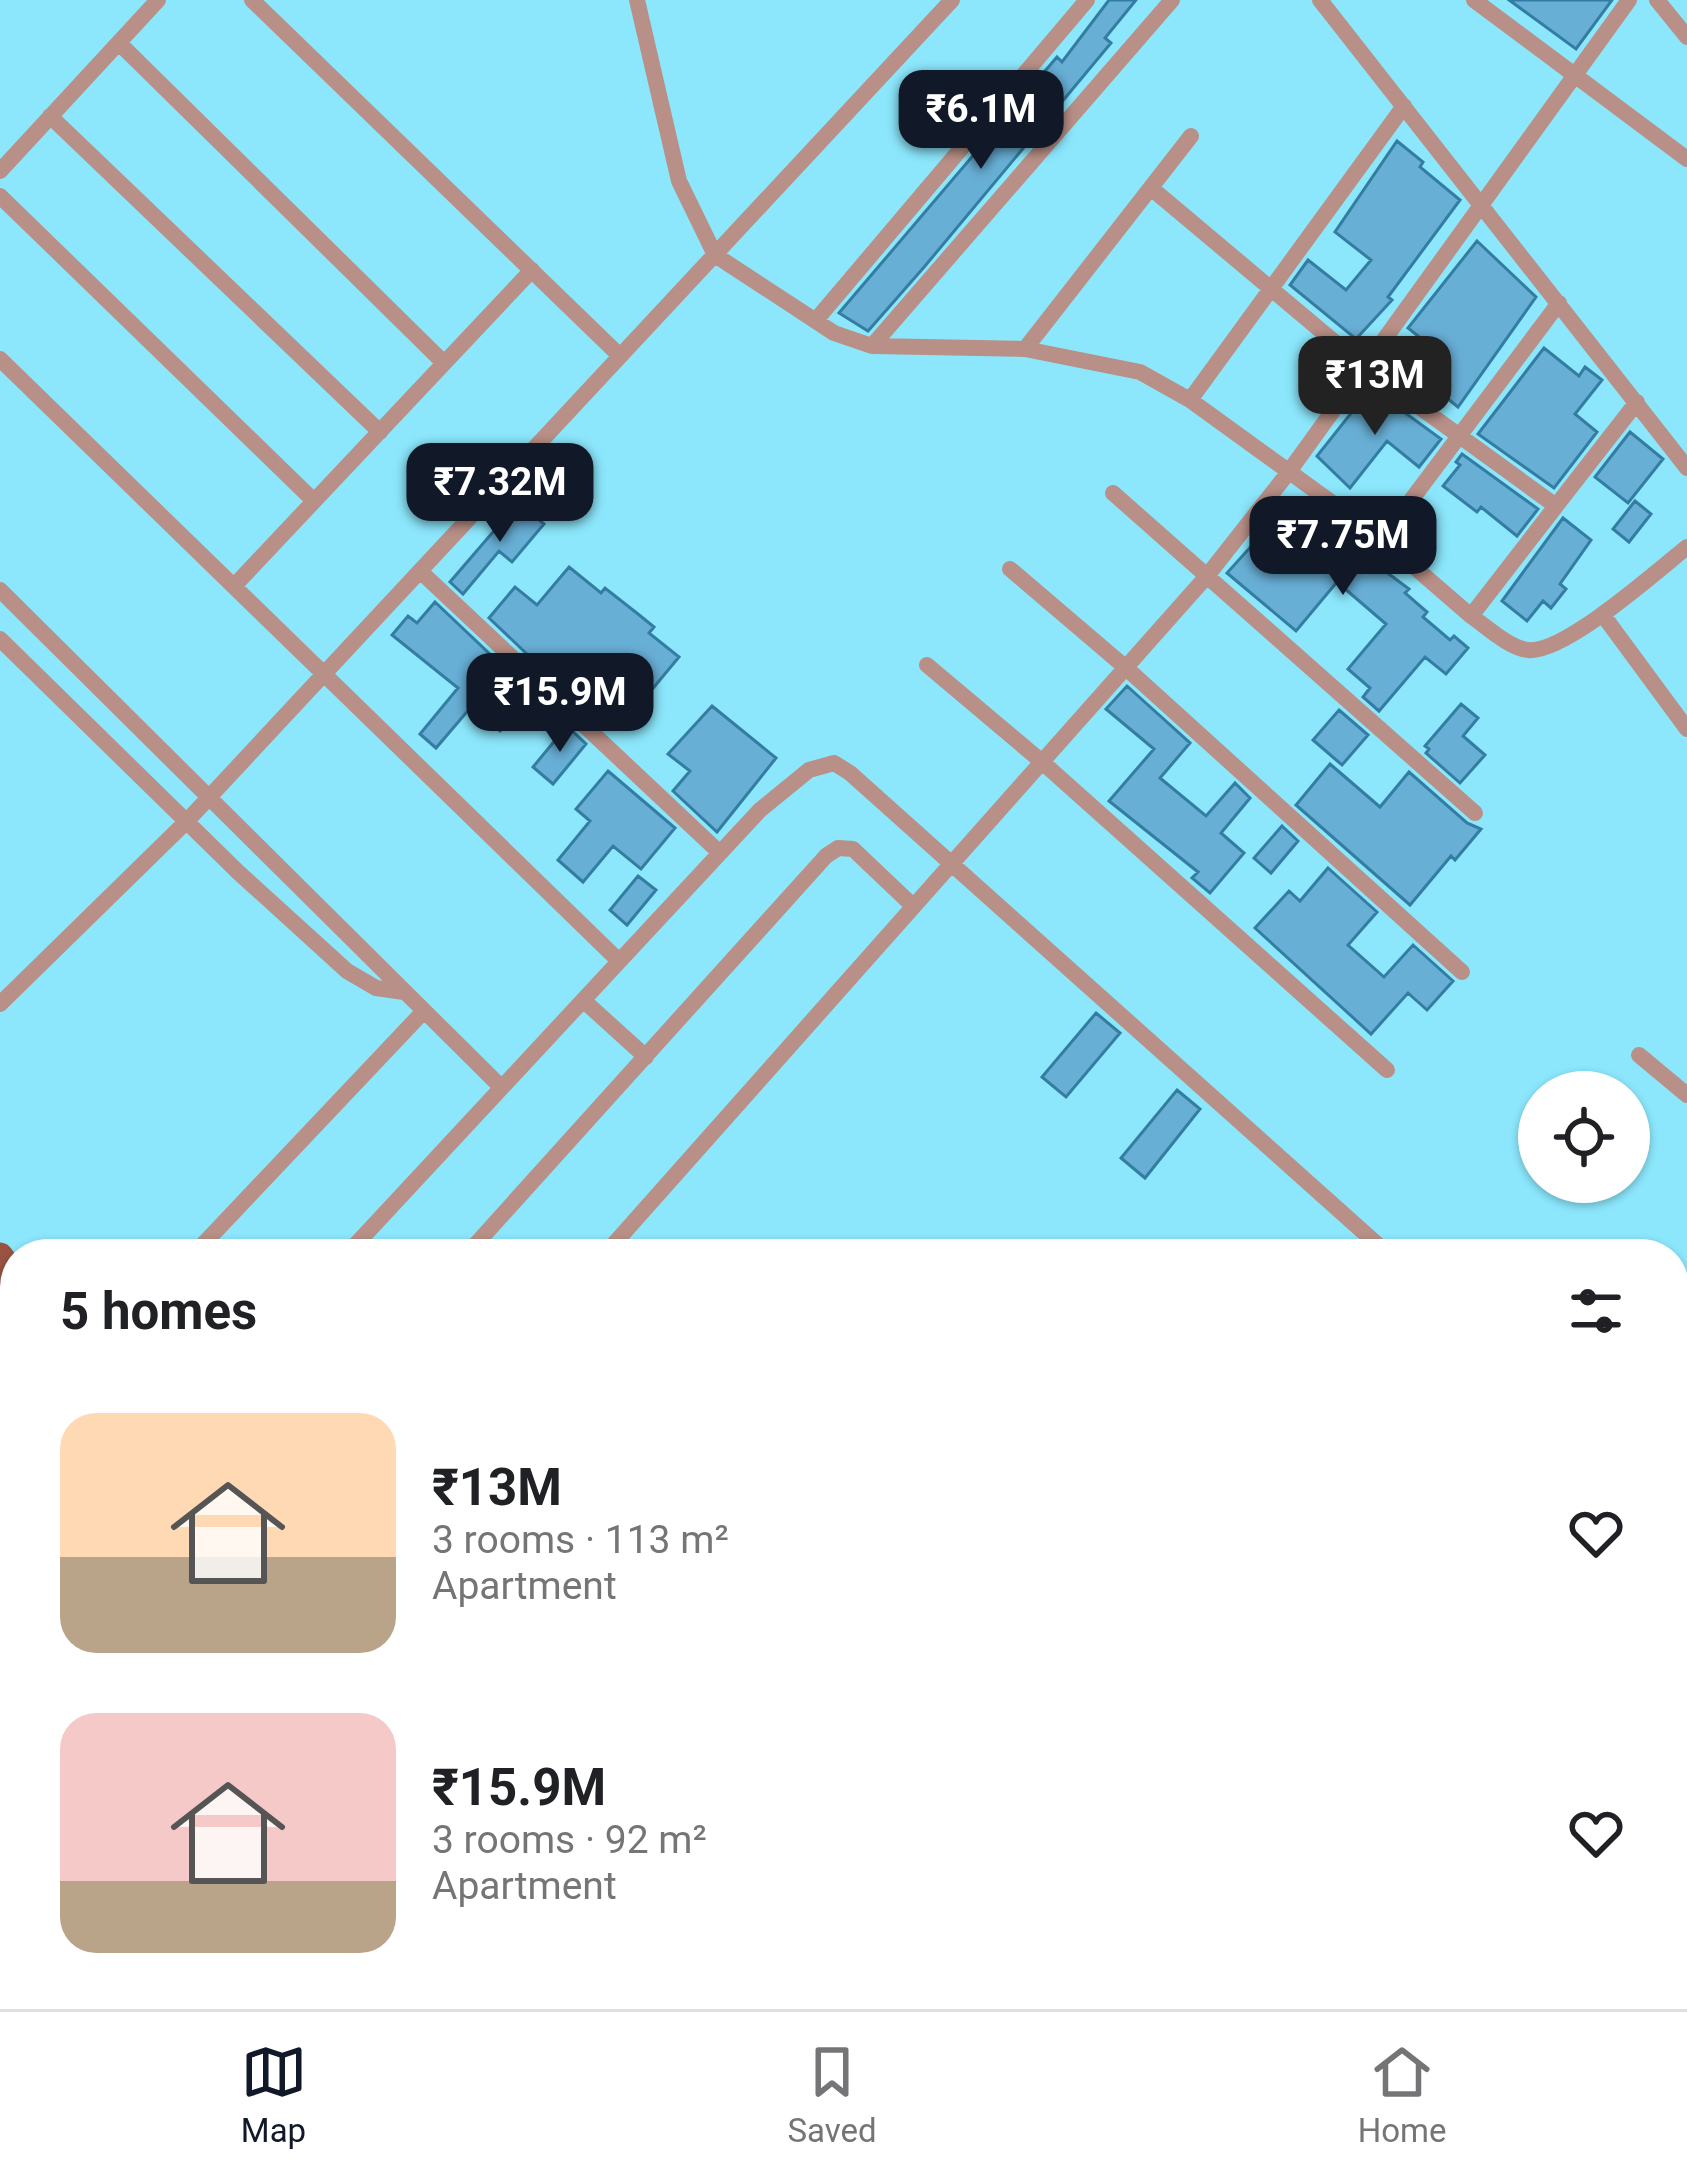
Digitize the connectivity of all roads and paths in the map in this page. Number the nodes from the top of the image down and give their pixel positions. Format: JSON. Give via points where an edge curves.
{"nodes":[{"id":1,"x":158,"y":0,"type":"edge"},
{"id":2,"x":252,"y":0,"type":"edge"},
{"id":3,"x":637,"y":0,"type":"edge"},
{"id":4,"x":952,"y":0,"type":"edge"},
{"id":5,"x":1087,"y":0,"type":"edge"},
{"id":6,"x":1172,"y":0,"type":"edge"},
{"id":7,"x":1320,"y":0,"type":"edge"},
{"id":8,"x":1474,"y":0,"type":"edge"},
{"id":9,"x":1629,"y":0,"type":"edge"},
{"id":10,"x":1657,"y":0,"type":"edge"},
{"id":11,"x":1687,"y":38,"type":"edge"},
{"id":12,"x":119,"y":43,"type":"junction"},
{"id":13,"x":1575,"y":71,"type":"junction"},
{"id":14,"x":1404,"y":106,"type":"junction"},
{"id":15,"x":50,"y":116,"type":"junction"},
{"id":16,"x":1191,"y":136,"type":"dead end"},
{"id":17,"x":1687,"y":159,"type":"edge"},
{"id":18,"x":0,"y":171,"type":"edge"},
{"id":19,"x":1151,"y":188,"type":"junction"},
{"id":20,"x":0,"y":196,"type":"edge"},
{"id":21,"x":1480,"y":202,"type":"junction"},
{"id":22,"x":715,"y":255,"type":"junction"},
{"id":23,"x":532,"y":270,"type":"junction"},
{"id":24,"x":1271,"y":290,"type":"junction"},
{"id":25,"x":1559,"y":303,"type":"junction"},
{"id":26,"x":816,"y":320,"type":"junction"},
{"id":27,"x":872,"y":346,"type":"junction"},
{"id":28,"x":1025,"y":349,"type":"junction"},
{"id":29,"x":620,"y":356,"type":"junction"},
{"id":30,"x":0,"y":359,"type":"edge"},
{"id":31,"x":444,"y":363,"type":"junction"},
{"id":32,"x":1364,"y":366,"type":"junction"},
{"id":33,"x":1190,"y":400,"type":"junction"},
{"id":34,"x":1637,"y":402,"type":"junction"},
{"id":35,"x":380,"y":432,"type":"junction"},
{"id":36,"x":1460,"y":436,"type":"junction"},
{"id":37,"x":1687,"y":468,"type":"edge"},
{"id":38,"x":1288,"y":473,"type":"junction"},
{"id":39,"x":1113,"y":493,"type":"dead end"},
{"id":40,"x":314,"y":502,"type":"junction"},
{"id":41,"x":1556,"y":506,"type":"junction"},
{"id":42,"x":1382,"y":538,"type":"junction"},
{"id":43,"x":1687,"y":547,"type":"edge"},
{"id":44,"x":1010,"y":569,"type":"dead end"},
{"id":45,"x":420,"y":571,"type":"junction"},
{"id":46,"x":1207,"y":577,"type":"junction"},
{"id":47,"x":235,"y":585,"type":"junction"},
{"id":48,"x":0,"y":590,"type":"edge"},
{"id":49,"x":1603,"y":615,"type":"junction"},
{"id":50,"x":1471,"y":616,"type":"junction"},
{"id":51,"x":0,"y":640,"type":"edge"},
{"id":52,"x":926,"y":665,"type":"dead end"},
{"id":53,"x":1125,"y":668,"type":"junction"},
{"id":54,"x":326,"y":672,"type":"junction"},
{"id":55,"x":1687,"y":729,"type":"edge"},
{"id":56,"x":1041,"y":761,"type":"junction"},
{"id":57,"x":208,"y":798,"type":"junction"},
{"id":58,"x":1475,"y":813,"type":"dead end"},
{"id":59,"x":187,"y":820,"type":"junction"},
{"id":60,"x":720,"y":854,"type":"junction"},
{"id":61,"x":950,"y":862,"type":"junction"},
{"id":62,"x":912,"y":905,"type":"junction"},
{"id":63,"x":619,"y":961,"type":"junction"},
{"id":64,"x":1462,"y":972,"type":"dead end"},
{"id":65,"x":404,"y":992,"type":"junction"},
{"id":66,"x":583,"y":1000,"type":"junction"},
{"id":67,"x":0,"y":1004,"type":"edge"},
{"id":68,"x":424,"y":1011,"type":"junction"},
{"id":69,"x":1639,"y":1054,"type":"dead end"},
{"id":70,"x":646,"y":1057,"type":"junction"},
{"id":71,"x":1388,"y":1070,"type":"dead end"},
{"id":72,"x":501,"y":1087,"type":"junction"},
{"id":73,"x":1687,"y":1095,"type":"edge"},
{"id":74,"x":208,"y":1239,"type":"edge"},
{"id":75,"x":361,"y":1239,"type":"edge"},
{"id":76,"x":481,"y":1239,"type":"edge"},
{"id":77,"x":618,"y":1239,"type":"edge"},
{"id":78,"x":1371,"y":1239,"type":"edge"}],
"edges":[{"from":1,"to":12,"type":"street"},
{"from":2,"to":23,"type":"street"},
{"from":3,"to":22,"type":"street","via":[[679,182]]},
{"from":4,"to":22,"type":"street"},
{"from":5,"to":26,"type":"street"},
{"from":6,"to":27,"type":"street"},
{"from":7,"to":14,"type":"street"},
{"from":8,"to":13,"type":"street"},
{"from":9,"to":13,"type":"street"},
{"from":10,"to":11,"type":"street"},
{"from":12,"to":15,"type":"street"},
{"from":12,"to":31,"type":"street"},
{"from":13,"to":17,"type":"street"},
{"from":13,"to":21,"type":"street"},
{"from":14,"to":21,"type":"street"},
{"from":14,"to":24,"type":"street"},
{"from":15,"to":18,"type":"street"},
{"from":15,"to":35,"type":"street"},
{"from":16,"to":19,"type":"street"},
{"from":19,"to":24,"type":"street"},
{"from":19,"to":28,"type":"street"},
{"from":20,"to":40,"type":"street"},
{"from":21,"to":25,"type":"street"},
{"from":21,"to":32,"type":"street"},
{"from":22,"to":26,"type":"street"},
{"from":22,"to":29,"type":"street"},
{"from":23,"to":29,"type":"street"},
{"from":23,"to":31,"type":"street"},
{"from":24,"to":32,"type":"street"},
{"from":24,"to":33,"type":"street"},
{"from":25,"to":34,"type":"street"},
{"from":25,"to":36,"type":"street"},
{"from":26,"to":27,"type":"street"},
{"from":27,"to":28,"type":"street"},
{"from":28,"to":33,"type":"street","via":[[1140,371]]},
{"from":29,"to":45,"type":"street"},
{"from":30,"to":47,"type":"street"},
{"from":31,"to":35,"type":"street"},
{"from":32,"to":36,"type":"street"},
{"from":32,"to":38,"type":"street"},
{"from":33,"to":38,"type":"street"},
{"from":34,"to":37,"type":"street"},
{"from":34,"to":41,"type":"street"},
{"from":35,"to":40,"type":"street"},
{"from":36,"to":41,"type":"street"},
{"from":36,"to":42,"type":"street"},
{"from":38,"to":42,"type":"street"},
{"from":38,"to":46,"type":"street"},
{"from":39,"to":46,"type":"street"},
{"from":40,"to":47,"type":"street"},
{"from":41,"to":50,"type":"street"},
{"from":42,"to":50,"type":"street"},
{"from":43,"to":49,"type":"street"},
{"from":44,"to":53,"type":"street"},
{"from":45,"to":54,"type":"street"},
{"from":45,"to":60,"type":"street"},
{"from":46,"to":53,"type":"street"},
{"from":46,"to":58,"type":"street"},
{"from":47,"to":54,"type":"street"},
{"from":48,"to":57,"type":"street"},
{"from":49,"to":50,"type":"street","via":[[1532,651]]},
{"from":49,"to":55,"type":"street"},
{"from":51,"to":59,"type":"street"},
{"from":52,"to":56,"type":"street"},
{"from":53,"to":56,"type":"street"},
{"from":53,"to":64,"type":"street"},
{"from":54,"to":57,"type":"street"},
{"from":54,"to":63,"type":"street"},
{"from":56,"to":61,"type":"street"},
{"from":56,"to":71,"type":"street"},
{"from":57,"to":59,"type":"street"},
{"from":57,"to":65,"type":"street"},
{"from":59,"to":65,"type":"street","via":[[347,971]]},
{"from":59,"to":67,"type":"street"},
{"from":60,"to":61,"type":"street","via":[[809,770],[834,763]]},
{"from":60,"to":63,"type":"street"},
{"from":61,"to":62,"type":"street"},
{"from":61,"to":78,"type":"street"},
{"from":62,"to":70,"type":"street","via":[[853,850],[838,848]]},
{"from":62,"to":77,"type":"street"},
{"from":63,"to":66,"type":"street"},
{"from":65,"to":68,"type":"street"},
{"from":66,"to":70,"type":"street"},
{"from":66,"to":72,"type":"street"},
{"from":68,"to":72,"type":"street"},
{"from":68,"to":74,"type":"street"},
{"from":69,"to":73,"type":"street"},
{"from":70,"to":76,"type":"street"},
{"from":72,"to":75,"type":"street"}]}
